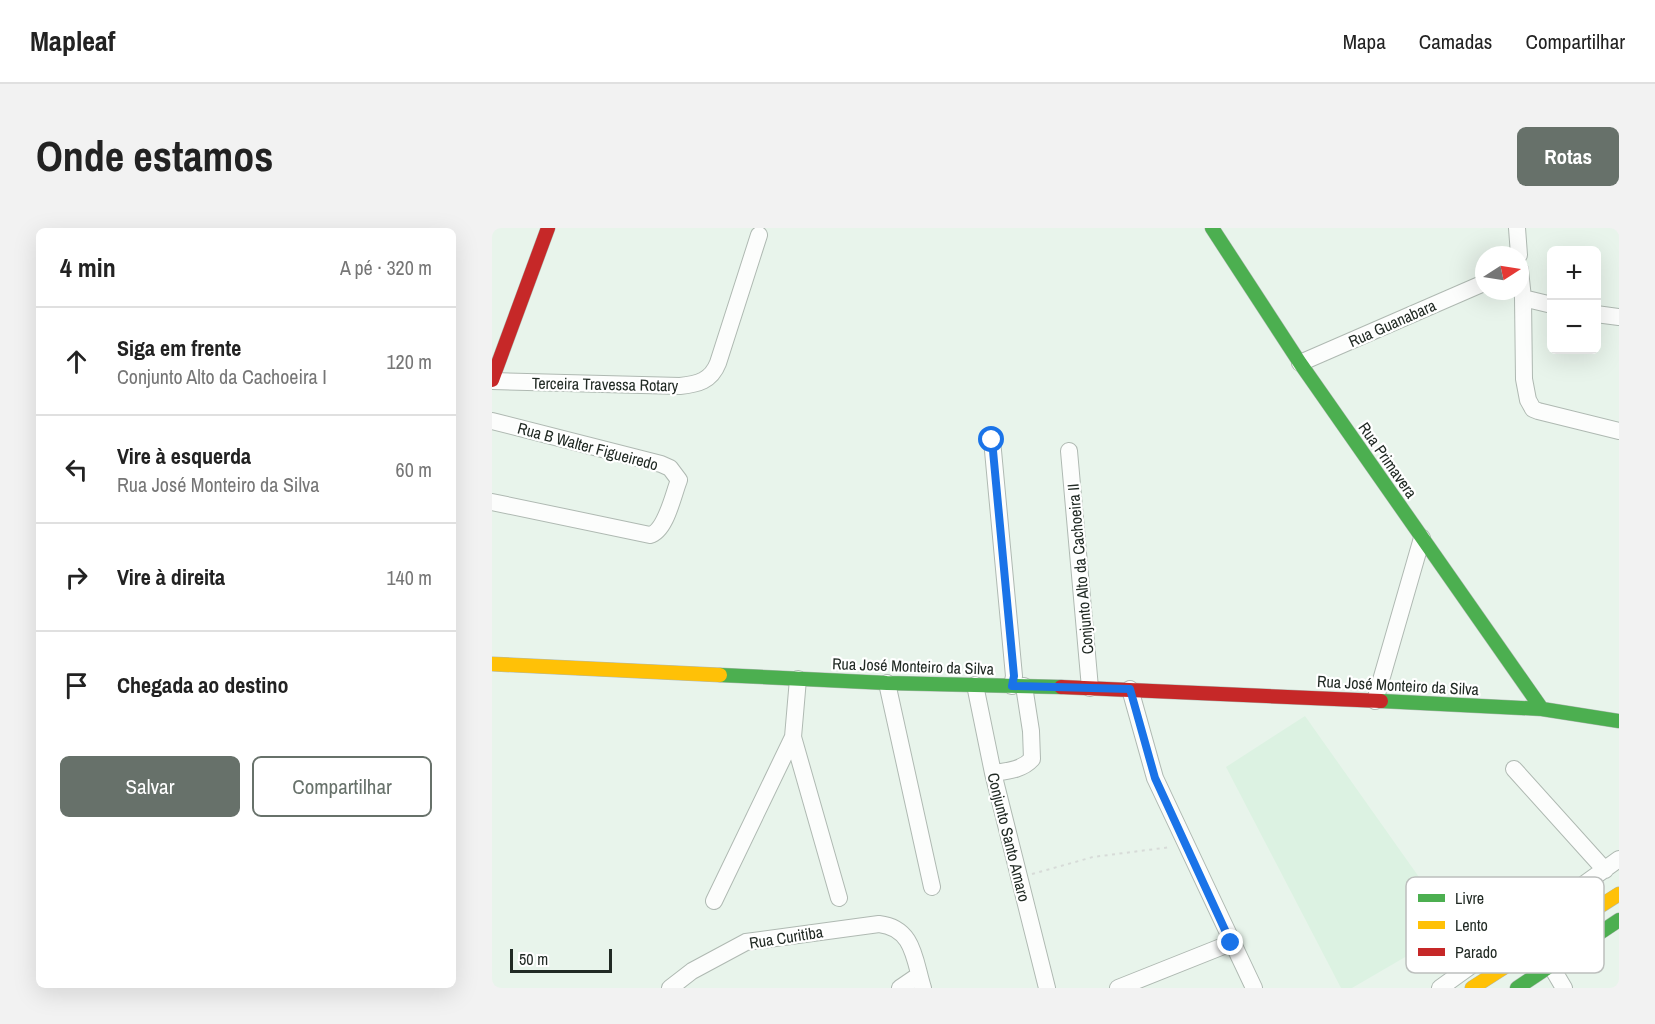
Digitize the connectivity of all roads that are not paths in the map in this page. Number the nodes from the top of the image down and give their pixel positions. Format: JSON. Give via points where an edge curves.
{"nodes":[{"id":1,"x":548,"y":228,"type":"edge"},
{"id":2,"x":1212,"y":228,"type":"edge"},
{"id":3,"x":1517,"y":228,"type":"edge"},
{"id":4,"x":759,"y":235,"type":"dead end"},
{"id":5,"x":1518,"y":246,"type":"edge"},
{"id":6,"x":1475,"y":287,"type":"edge"},
{"id":7,"x":1523,"y":300,"type":"edge"},
{"id":8,"x":1529,"y":300,"type":"edge"},
{"id":9,"x":1547,"y":304,"type":"edge"},
{"id":10,"x":1601,"y":315,"type":"edge"},
{"id":11,"x":1619,"y":317,"type":"edge"},
{"id":12,"x":1300,"y":363,"type":"junction"},
{"id":13,"x":492,"y":380,"type":"edge"},
{"id":14,"x":492,"y":421,"type":"edge"},
{"id":15,"x":1619,"y":431,"type":"edge"},
{"id":16,"x":992,"y":440,"type":"dead end"},
{"id":17,"x":1069,"y":451,"type":"dead end"},
{"id":18,"x":492,"y":502,"type":"edge"},
{"id":19,"x":1422,"y":538,"type":"junction"},
{"id":20,"x":492,"y":664,"type":"edge"},
{"id":21,"x":798,"y":679,"type":"junction"},
{"id":22,"x":887,"y":683,"type":"junction"},
{"id":23,"x":975,"y":685,"type":"junction"},
{"id":24,"x":1018,"y":686,"type":"junction"},
{"id":25,"x":1090,"y":688,"type":"junction"},
{"id":26,"x":1130,"y":689,"type":"junction"},
{"id":27,"x":1376,"y":701,"type":"junction"},
{"id":28,"x":1542,"y":709,"type":"junction"},
{"id":29,"x":1619,"y":720,"type":"edge"},
{"id":30,"x":793,"y":736,"type":"junction"},
{"id":31,"x":1514,"y":769,"type":"dead end"},
{"id":32,"x":993,"y":773,"type":"junction"},
{"id":33,"x":1619,"y":859,"type":"edge"},
{"id":34,"x":1605,"y":870,"type":"junction"},
{"id":35,"x":1595,"y":877,"type":"edge"},
{"id":36,"x":932,"y":887,"type":"dead end"},
{"id":37,"x":1619,"y":894,"type":"edge"},
{"id":38,"x":839,"y":898,"type":"dead end"},
{"id":39,"x":714,"y":901,"type":"dead end"},
{"id":40,"x":1604,"y":904,"type":"edge"},
{"id":41,"x":1619,"y":920,"type":"edge"},
{"id":42,"x":1604,"y":930,"type":"edge"},
{"id":43,"x":1231,"y":943,"type":"junction"},
{"id":44,"x":1461,"y":973,"type":"edge"},
{"id":45,"x":1495,"y":973,"type":"edge"},
{"id":46,"x":1540,"y":973,"type":"edge"},
{"id":47,"x":1555,"y":973,"type":"edge"},
{"id":48,"x":921,"y":981,"type":"edge"},
{"id":49,"x":670,"y":988,"type":"edge"},
{"id":50,"x":900,"y":988,"type":"edge"},
{"id":51,"x":1047,"y":988,"type":"edge"},
{"id":52,"x":1118,"y":988,"type":"edge"},
{"id":53,"x":1254,"y":988,"type":"edge"},
{"id":54,"x":1440,"y":988,"type":"edge"},
{"id":55,"x":1472,"y":988,"type":"edge"},
{"id":56,"x":1517,"y":988,"type":"edge"},
{"id":57,"x":1564,"y":988,"type":"edge"}],
"edges":[{"from":1,"to":13,"type":"main road"},
{"from":2,"to":12,"type":"main road","name":"Rua Primavera"},
{"from":3,"to":5,"type":"street"},
{"from":4,"to":13,"type":"street","name":"Terceira Travessa Rotary","via":[[718,363],[714,373],[703,381],[680,386]]},
{"from":6,"to":12,"type":"street","name":"Rua Guanabara"},
{"from":7,"to":15,"type":"street","via":[[1524,379],[1530,404],[1538,411]]},
{"from":8,"to":9,"type":"street"},
{"from":10,"to":11,"type":"street"},
{"from":12,"to":19,"type":"main road","name":"Rua Primavera"},
{"from":14,"to":18,"type":"street","name":"Rua B Walter Figueiredo","via":[[661,464],[679,480],[662,527],[654,534]]},
{"from":16,"to":24,"type":"street"},
{"from":17,"to":25,"type":"street","name":"Conjunto Alto da Cachoeira II"},
{"from":19,"to":27,"type":"street"},
{"from":19,"to":28,"type":"main road","name":"Rua Primavera"},
{"from":20,"to":21,"type":"main road","name":"Rua José Monteiro da Silva"},
{"from":21,"to":22,"type":"main road","name":"Rua José Monteiro da Silva"},
{"from":21,"to":30,"type":"street"},
{"from":22,"to":23,"type":"main road","name":"Rua José Monteiro da Silva"},
{"from":22,"to":36,"type":"street"},
{"from":23,"to":24,"type":"main road","name":"Rua José Monteiro da Silva"},
{"from":23,"to":32,"type":"street","name":"Conjunto Santo Amaro"},
{"from":24,"to":25,"type":"main road","name":"Rua José Monteiro da Silva"},
{"from":24,"to":32,"type":"street","via":[[1032,741],[1032,759],[1017,769]]},
{"from":25,"to":26,"type":"main road","name":"Rua José Monteiro da Silva"},
{"from":26,"to":27,"type":"main road","name":"Rua José Monteiro da Silva"},
{"from":26,"to":43,"type":"street","via":[[1155,778]]},
{"from":27,"to":28,"type":"main road","name":"Rua José Monteiro da Silva"},
{"from":28,"to":29,"type":"main road","name":"Rua José Monteiro da Silva"},
{"from":30,"to":38,"type":"street"},
{"from":30,"to":39,"type":"street"},
{"from":31,"to":34,"type":"street"},
{"from":32,"to":51,"type":"street","name":"Conjunto Santo Amaro"},
{"from":33,"to":34,"type":"street"},
{"from":34,"to":35,"type":"street"},
{"from":37,"to":40,"type":"main road"},
{"from":41,"to":42,"type":"main road"},
{"from":43,"to":52,"type":"street"},
{"from":43,"to":53,"type":"street"},
{"from":44,"to":54,"type":"street"},
{"from":45,"to":55,"type":"main road"},
{"from":46,"to":56,"type":"main road"},
{"from":47,"to":57,"type":"street"},
{"from":48,"to":49,"type":"street","name":"Rua Curitiba","via":[[903,932],[879,924],[746,942],[692,971]]},
{"from":48,"to":50,"type":"street"}]}
